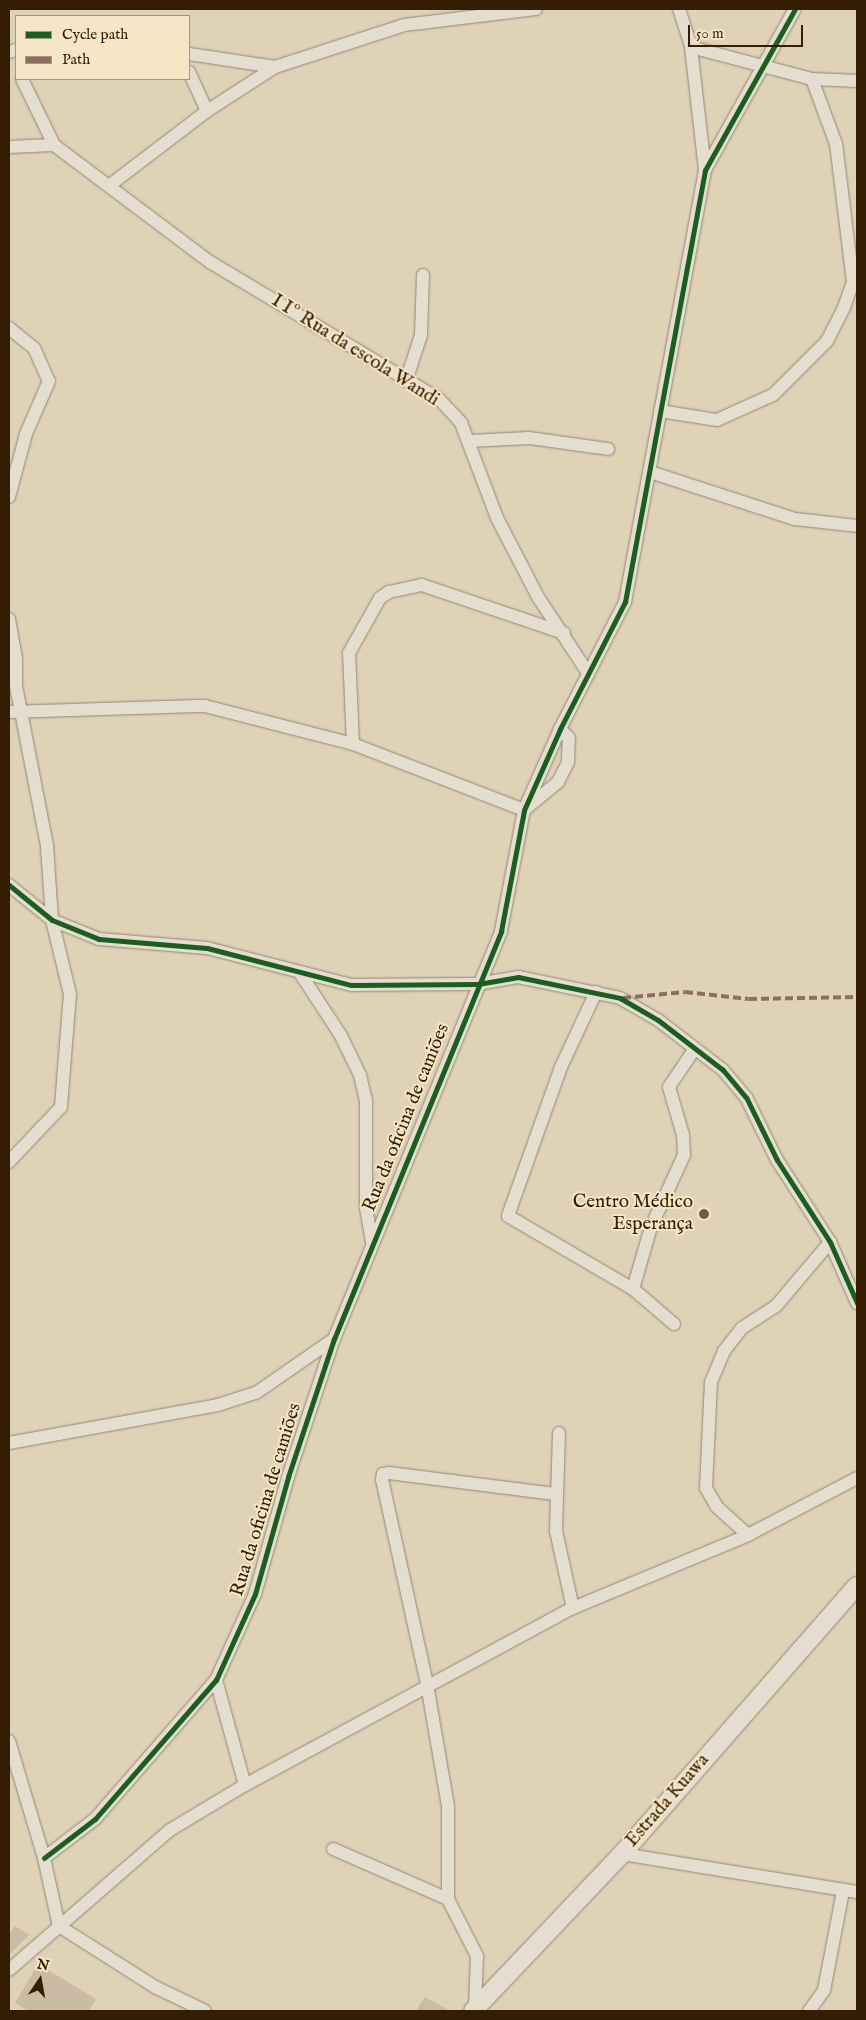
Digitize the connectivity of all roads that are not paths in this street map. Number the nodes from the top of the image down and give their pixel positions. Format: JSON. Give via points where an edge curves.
{"nodes":[{"id":1,"x":536,"y":9,"type":"edge"},
{"id":2,"x":679,"y":9,"type":"edge"},
{"id":3,"x":795,"y":9,"type":"edge"},
{"id":4,"x":692,"y":47,"type":"junction"},
{"id":5,"x":190,"y":54,"type":"edge"},
{"id":6,"x":761,"y":66,"type":"junction"},
{"id":7,"x":275,"y":67,"type":"junction"},
{"id":8,"x":190,"y":74,"type":"edge"},
{"id":9,"x":812,"y":79,"type":"junction"},
{"id":10,"x":22,"y":80,"type":"edge"},
{"id":11,"x":857,"y":81,"type":"edge"},
{"id":12,"x":207,"y":111,"type":"junction"},
{"id":13,"x":54,"y":145,"type":"junction"},
{"id":14,"x":9,"y":147,"type":"edge"},
{"id":15,"x":706,"y":170,"type":"junction"},
{"id":16,"x":110,"y":185,"type":"junction"},
{"id":17,"x":423,"y":275,"type":"dead end"},
{"id":18,"x":9,"y":328,"type":"edge"},
{"id":19,"x":406,"y":381,"type":"junction"},
{"id":20,"x":660,"y":412,"type":"junction"},
{"id":21,"x":470,"y":441,"type":"junction"},
{"id":22,"x":608,"y":449,"type":"dead end"},
{"id":23,"x":650,"y":472,"type":"junction"},
{"id":24,"x":9,"y":497,"type":"edge"},
{"id":25,"x":857,"y":526,"type":"edge"},
{"id":26,"x":9,"y":619,"type":"edge"},
{"id":27,"x":564,"y":633,"type":"junction"},
{"id":28,"x":588,"y":673,"type":"junction"},
{"id":29,"x":9,"y":712,"type":"edge"},
{"id":30,"x":24,"y":712,"type":"junction"},
{"id":31,"x":560,"y":728,"type":"junction"},
{"id":32,"x":353,"y":744,"type":"junction"},
{"id":33,"x":524,"y":810,"type":"junction"},
{"id":34,"x":9,"y":886,"type":"edge"},
{"id":35,"x":52,"y":920,"type":"junction"},
{"id":36,"x":300,"y":973,"type":"junction"},
{"id":37,"x":478,"y":984,"type":"junction"},
{"id":38,"x":596,"y":992,"type":"junction"},
{"id":39,"x":694,"y":1050,"type":"junction"},
{"id":40,"x":9,"y":1162,"type":"edge"},
{"id":41,"x":372,"y":1242,"type":"junction"},
{"id":42,"x":830,"y":1242,"type":"junction"},
{"id":43,"x":633,"y":1289,"type":"junction"},
{"id":44,"x":857,"y":1303,"type":"edge"},
{"id":45,"x":674,"y":1324,"type":"dead end"},
{"id":46,"x":334,"y":1339,"type":"junction"},
{"id":47,"x":559,"y":1433,"type":"dead end"},
{"id":48,"x":9,"y":1443,"type":"edge"},
{"id":49,"x":857,"y":1478,"type":"edge"},
{"id":50,"x":556,"y":1494,"type":"junction"},
{"id":51,"x":748,"y":1535,"type":"junction"},
{"id":52,"x":857,"y":1586,"type":"edge"},
{"id":53,"x":573,"y":1608,"type":"junction"},
{"id":54,"x":216,"y":1680,"type":"junction"},
{"id":55,"x":427,"y":1684,"type":"junction"},
{"id":56,"x":9,"y":1741,"type":"edge"},
{"id":57,"x":245,"y":1784,"type":"junction"},
{"id":58,"x":333,"y":1848,"type":"dead end"},
{"id":59,"x":622,"y":1854,"type":"junction"},
{"id":60,"x":44,"y":1858,"type":"junction"},
{"id":61,"x":843,"y":1891,"type":"junction"},
{"id":62,"x":857,"y":1892,"type":"edge"},
{"id":63,"x":448,"y":1899,"type":"junction"},
{"id":64,"x":59,"y":1926,"type":"junction"},
{"id":65,"x":9,"y":1970,"type":"edge"},
{"id":66,"x":474,"y":2010,"type":"edge"},
{"id":67,"x":205,"y":2011,"type":"edge"},
{"id":68,"x":809,"y":2011,"type":"edge"}],
"edges":[{"from":1,"to":7,"type":"street","via":[[404,25]]},
{"from":2,"to":4,"type":"street"},
{"from":3,"to":6,"type":"street"},
{"from":4,"to":6,"type":"street"},
{"from":4,"to":15,"type":"street"},
{"from":5,"to":7,"type":"street"},
{"from":6,"to":9,"type":"street"},
{"from":6,"to":15,"type":"street"},
{"from":7,"to":12,"type":"street"},
{"from":8,"to":12,"type":"street"},
{"from":9,"to":11,"type":"street"},
{"from":9,"to":20,"type":"street","via":[[836,144],[853,282],[844,307],[827,341],[773,395],[717,420]]},
{"from":10,"to":13,"type":"street"},
{"from":12,"to":16,"type":"street"},
{"from":13,"to":14,"type":"street"},
{"from":13,"to":16,"type":"street","name":"I Iº Rua da escola Wandi"},
{"from":15,"to":20,"type":"street","name":"Rua da oficina de camiões"},
{"from":16,"to":19,"type":"street","name":"I Iº Rua da escola Wandi","via":[[210,262]]},
{"from":17,"to":19,"type":"street","via":[[421,335]]},
{"from":18,"to":24,"type":"street","via":[[34,348],[49,381],[26,434]]},
{"from":19,"to":21,"type":"street","name":"I Iº Rua da escola Wandi","via":[[439,399]]},
{"from":20,"to":23,"type":"street","name":"Rua da oficina de camiões"},
{"from":21,"to":22,"type":"street","via":[[529,438]]},
{"from":21,"to":27,"type":"street","name":"I Iº Rua da escola Wandi","via":[[497,518],[538,597]]},
{"from":23,"to":25,"type":"street","via":[[795,519]]},
{"from":23,"to":28,"type":"street","name":"Rua da oficina de camiões","via":[[625,602]]},
{"from":26,"to":30,"type":"street","via":[[16,658],[16,686]]},
{"from":27,"to":28,"type":"street","name":"I Iº Rua da escola Wandi"},
{"from":27,"to":32,"type":"street","via":[[422,585],[389,592],[380,598],[349,653]]},
{"from":28,"to":31,"type":"street","name":"Rua da oficina de camiões"},
{"from":29,"to":30,"type":"street"},
{"from":30,"to":32,"type":"street","via":[[142,705],[205,706]]},
{"from":30,"to":35,"type":"street","via":[[47,846]]},
{"from":31,"to":33,"type":"street","name":"Rua da oficina de camiões"},
{"from":31,"to":33,"type":"street","via":[[570,738],[568,762],[558,782]]},
{"from":32,"to":33,"type":"street"},
{"from":33,"to":37,"type":"street","name":"Rua da oficina de camiões","via":[[500,931]]},
{"from":34,"to":35,"type":"street"},
{"from":35,"to":36,"type":"street","via":[[99,940],[207,948]]},
{"from":35,"to":40,"type":"street","via":[[70,994],[64,1094],[51,1122]]},
{"from":36,"to":37,"type":"street","via":[[361,986]]},
{"from":36,"to":41,"type":"street","via":[[341,1036],[360,1074],[366,1100],[366,1208]]},
{"from":37,"to":38,"type":"street","via":[[518,977]]},
{"from":37,"to":41,"type":"street","name":"Rua da oficina de camiões"},
{"from":38,"to":39,"type":"street","via":[[620,998],[658,1020]]},
{"from":38,"to":43,"type":"street","via":[[561,1067],[508,1216]]},
{"from":39,"to":42,"type":"street","via":[[723,1070],[746,1097],[777,1160]]},
{"from":39,"to":43,"type":"street","via":[[669,1087],[683,1135],[684,1155],[651,1227]]},
{"from":41,"to":46,"type":"street","name":"Rua da oficina de camiões"},
{"from":42,"to":44,"type":"street"},
{"from":42,"to":51,"type":"street","via":[[776,1306],[742,1328],[724,1351],[711,1382],[706,1488],[717,1507]]},
{"from":43,"to":45,"type":"street"},
{"from":46,"to":48,"type":"street","via":[[248,1396],[218,1405]]},
{"from":46,"to":54,"type":"street","name":"Rua da oficina de camiões","via":[[288,1477],[255,1594]]},
{"from":47,"to":50,"type":"street"},
{"from":49,"to":51,"type":"street"},
{"from":50,"to":53,"type":"street","via":[[556,1531]]},
{"from":50,"to":55,"type":"street","via":[[383,1474]]},
{"from":51,"to":53,"type":"street"},
{"from":52,"to":59,"type":"street","name":"Estrada Kuawa"},
{"from":53,"to":55,"type":"street"},
{"from":54,"to":57,"type":"street"},
{"from":54,"to":60,"type":"street","name":"Rua da oficina de camiões","via":[[95,1819]]},
{"from":55,"to":57,"type":"street"},
{"from":55,"to":63,"type":"street","via":[[448,1806]]},
{"from":56,"to":60,"type":"street"},
{"from":57,"to":64,"type":"street","via":[[170,1830]]},
{"from":58,"to":63,"type":"street"},
{"from":59,"to":61,"type":"street"},
{"from":59,"to":66,"type":"street","name":"Estrada Kuawa"},
{"from":60,"to":64,"type":"street"},
{"from":61,"to":62,"type":"street"},
{"from":61,"to":68,"type":"street","via":[[824,1990]]},
{"from":63,"to":66,"type":"street","via":[[477,1956]]},
{"from":64,"to":65,"type":"street"},
{"from":64,"to":67,"type":"street","via":[[155,1987]]}]}
